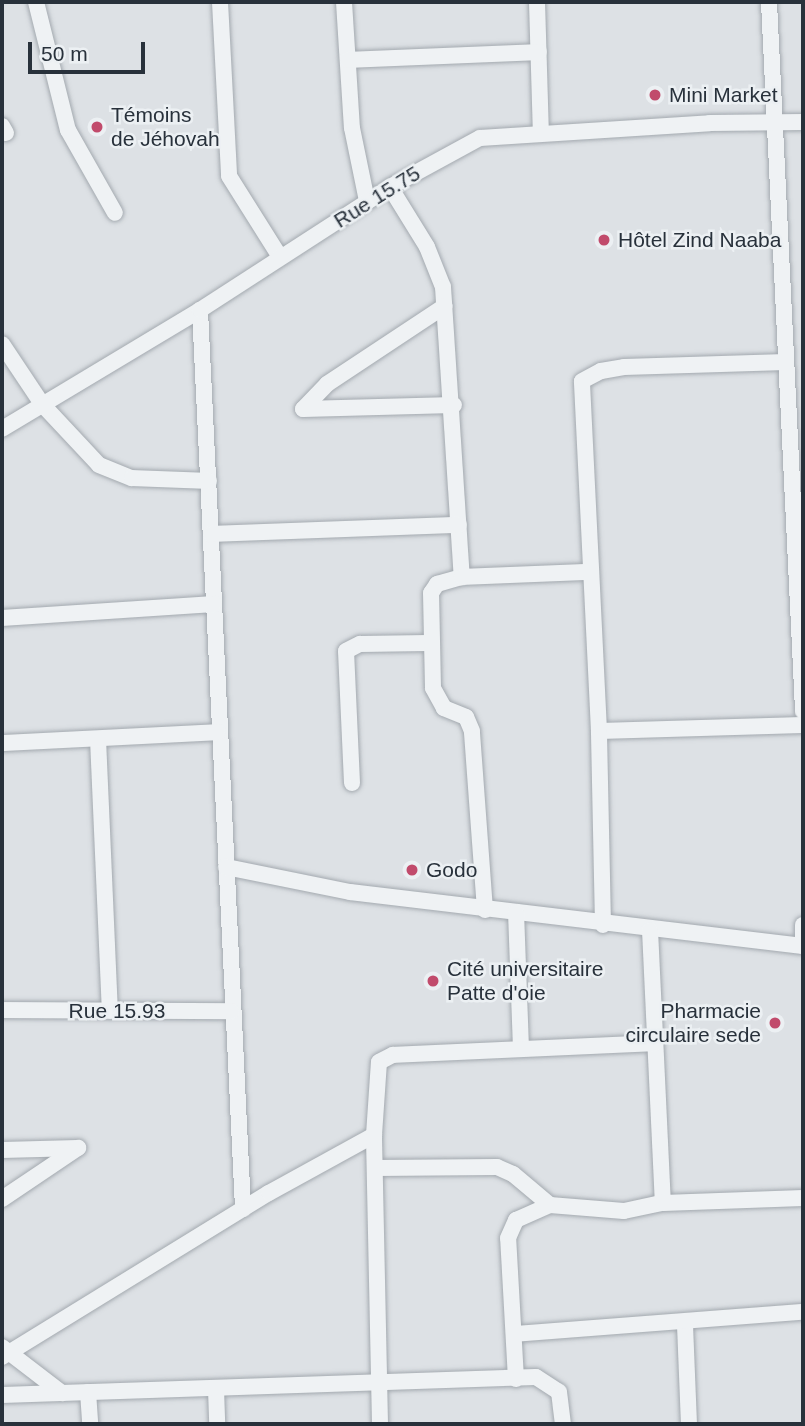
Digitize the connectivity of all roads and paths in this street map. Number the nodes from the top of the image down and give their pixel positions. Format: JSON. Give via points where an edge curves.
{"nodes":[{"id":1,"x":36,"y":2,"type":"edge"},
{"id":2,"x":220,"y":2,"type":"edge"},
{"id":3,"x":344,"y":2,"type":"edge"},
{"id":4,"x":537,"y":2,"type":"edge"},
{"id":5,"x":769,"y":2,"type":"edge"},
{"id":6,"x":539,"y":52,"type":"junction"},
{"id":7,"x":348,"y":60,"type":"junction"},
{"id":8,"x":773,"y":121,"type":"junction"},
{"id":9,"x":803,"y":122,"type":"edge"},
{"id":10,"x":541,"y":133,"type":"junction"},
{"id":11,"x":390,"y":187,"type":"junction"},
{"id":12,"x":367,"y":201,"type":"junction"},
{"id":13,"x":115,"y":213,"type":"dead end"},
{"id":14,"x":280,"y":257,"type":"junction"},
{"id":15,"x":444,"y":306,"type":"junction"},
{"id":16,"x":200,"y":310,"type":"junction"},
{"id":17,"x":2,"y":344,"type":"edge"},
{"id":18,"x":786,"y":362,"type":"junction"},
{"id":19,"x":42,"y":404,"type":"junction"},
{"id":20,"x":454,"y":405,"type":"junction"},
{"id":21,"x":2,"y":429,"type":"edge"},
{"id":22,"x":209,"y":481,"type":"junction"},
{"id":23,"x":460,"y":525,"type":"junction"},
{"id":24,"x":211,"y":534,"type":"junction"},
{"id":25,"x":589,"y":572,"type":"junction"},
{"id":26,"x":462,"y":577,"type":"junction"},
{"id":27,"x":214,"y":604,"type":"junction"},
{"id":28,"x":2,"y":618,"type":"edge"},
{"id":29,"x":428,"y":643,"type":"junction"},
{"id":30,"x":803,"y":711,"type":"edge"},
{"id":31,"x":803,"y":725,"type":"edge"},
{"id":32,"x":599,"y":731,"type":"junction"},
{"id":33,"x":218,"y":732,"type":"junction"},
{"id":34,"x":98,"y":739,"type":"junction"},
{"id":35,"x":2,"y":743,"type":"edge"},
{"id":36,"x":352,"y":783,"type":"dead end"},
{"id":37,"x":226,"y":867,"type":"junction"},
{"id":38,"x":485,"y":910,"type":"junction"},
{"id":39,"x":516,"y":912,"type":"junction"},
{"id":40,"x":603,"y":925,"type":"junction"},
{"id":41,"x":803,"y":925,"type":"edge"},
{"id":42,"x":650,"y":930,"type":"junction"},
{"id":43,"x":803,"y":946,"type":"edge"},
{"id":44,"x":2,"y":1010,"type":"edge"},
{"id":45,"x":110,"y":1011,"type":"junction"},
{"id":46,"x":231,"y":1011,"type":"junction"},
{"id":47,"x":655,"y":1043,"type":"junction"},
{"id":48,"x":522,"y":1049,"type":"junction"},
{"id":49,"x":374,"y":1135,"type":"junction"},
{"id":50,"x":2,"y":1150,"type":"edge"},
{"id":51,"x":375,"y":1168,"type":"junction"},
{"id":52,"x":803,"y":1198,"type":"edge"},
{"id":53,"x":2,"y":1199,"type":"edge"},
{"id":54,"x":663,"y":1203,"type":"junction"},
{"id":55,"x":550,"y":1205,"type":"junction"},
{"id":56,"x":243,"y":1209,"type":"junction"},
{"id":57,"x":803,"y":1312,"type":"edge"},
{"id":58,"x":685,"y":1325,"type":"junction"},
{"id":59,"x":514,"y":1334,"type":"junction"},
{"id":60,"x":3,"y":1352,"type":"edge"},
{"id":61,"x":516,"y":1379,"type":"junction"},
{"id":62,"x":378,"y":1383,"type":"junction"},
{"id":63,"x":216,"y":1389,"type":"junction"},
{"id":64,"x":62,"y":1392,"type":"junction"},
{"id":65,"x":88,"y":1392,"type":"junction"},
{"id":66,"x":2,"y":1395,"type":"edge"},
{"id":67,"x":90,"y":1424,"type":"edge"},
{"id":68,"x":217,"y":1424,"type":"edge"},
{"id":69,"x":380,"y":1424,"type":"edge"},
{"id":70,"x":563,"y":1424,"type":"edge"},
{"id":71,"x":689,"y":1424,"type":"edge"}],
"edges":[{"from":1,"to":13,"type":"street","via":[[68,130]]},
{"from":2,"to":14,"type":"street","via":[[229,176]]},
{"from":3,"to":7,"type":"street"},
{"from":4,"to":6,"type":"street"},
{"from":5,"to":8,"type":"street"},
{"from":6,"to":7,"type":"street"},
{"from":6,"to":10,"type":"street"},
{"from":7,"to":12,"type":"street","via":[[352,128]]},
{"from":8,"to":9,"type":"street","name":"Rue 15.75"},
{"from":8,"to":10,"type":"street","name":"Rue 15.75"},
{"from":8,"to":18,"type":"street"},
{"from":10,"to":11,"type":"street","name":"Rue 15.75","via":[[480,138]]},
{"from":11,"to":12,"type":"street","name":"Rue 15.75"},
{"from":11,"to":15,"type":"street","via":[[431,258],[443,287]]},
{"from":12,"to":14,"type":"street","name":"Rue 15.75"},
{"from":14,"to":16,"type":"street","name":"Rue 15.75"},
{"from":15,"to":20,"type":"street"},
{"from":15,"to":20,"type":"street","via":[[327,384],[303,409]]},
{"from":16,"to":19,"type":"street","name":"Rue 15.75"},
{"from":16,"to":22,"type":"street"},
{"from":17,"to":19,"type":"street"},
{"from":18,"to":25,"type":"street","via":[[624,367],[582,381]]},
{"from":18,"to":30,"type":"street"},
{"from":19,"to":21,"type":"street","name":"Rue 15.75"},
{"from":19,"to":22,"type":"street","via":[[84,453],[115,474]]},
{"from":20,"to":23,"type":"street"},
{"from":22,"to":24,"type":"street"},
{"from":23,"to":24,"type":"street"},
{"from":23,"to":26,"type":"street"},
{"from":24,"to":27,"type":"street"},
{"from":25,"to":26,"type":"street"},
{"from":25,"to":32,"type":"street"},
{"from":26,"to":29,"type":"street","via":[[437,584],[430,593]]},
{"from":27,"to":28,"type":"street"},
{"from":27,"to":33,"type":"street"},
{"from":29,"to":36,"type":"street","via":[[360,644],[345,651]]},
{"from":29,"to":38,"type":"street","via":[[436,698],[444,708],[466,717],[472,731]]},
{"from":31,"to":32,"type":"street"},
{"from":32,"to":40,"type":"street"},
{"from":33,"to":34,"type":"street"},
{"from":33,"to":37,"type":"street"},
{"from":34,"to":35,"type":"street"},
{"from":34,"to":45,"type":"street"},
{"from":37,"to":38,"type":"street","via":[[317,887]]},
{"from":37,"to":46,"type":"street"},
{"from":38,"to":39,"type":"street"},
{"from":39,"to":40,"type":"street"},
{"from":39,"to":48,"type":"street"},
{"from":40,"to":42,"type":"street"},
{"from":41,"to":43,"type":"street"},
{"from":42,"to":43,"type":"street"},
{"from":42,"to":47,"type":"street"},
{"from":44,"to":45,"type":"street","name":"Rue 15.93"},
{"from":45,"to":46,"type":"street","name":"Rue 15.93"},
{"from":46,"to":56,"type":"street"},
{"from":47,"to":48,"type":"street"},
{"from":47,"to":54,"type":"street"},
{"from":48,"to":49,"type":"street","via":[[386,1056],[377,1071]]},
{"from":49,"to":51,"type":"street"},
{"from":49,"to":56,"type":"street"},
{"from":50,"to":53,"type":"street","via":[[78,1148]]},
{"from":51,"to":55,"type":"street","via":[[496,1167],[513,1174]]},
{"from":51,"to":62,"type":"street"},
{"from":52,"to":54,"type":"street"},
{"from":54,"to":55,"type":"street","via":[[624,1211]]},
{"from":55,"to":59,"type":"street","via":[[516,1220],[508,1238]]},
{"from":56,"to":60,"type":"street"},
{"from":57,"to":58,"type":"street"},
{"from":58,"to":59,"type":"street"},
{"from":58,"to":71,"type":"street"},
{"from":59,"to":61,"type":"street"},
{"from":60,"to":64,"type":"street"},
{"from":61,"to":62,"type":"street"},
{"from":61,"to":70,"type":"street","via":[[536,1377],[559,1392]]},
{"from":62,"to":63,"type":"street"},
{"from":62,"to":69,"type":"street"},
{"from":63,"to":65,"type":"street"},
{"from":63,"to":68,"type":"street"},
{"from":64,"to":65,"type":"street"},
{"from":64,"to":66,"type":"street"},
{"from":65,"to":67,"type":"street"}]}
